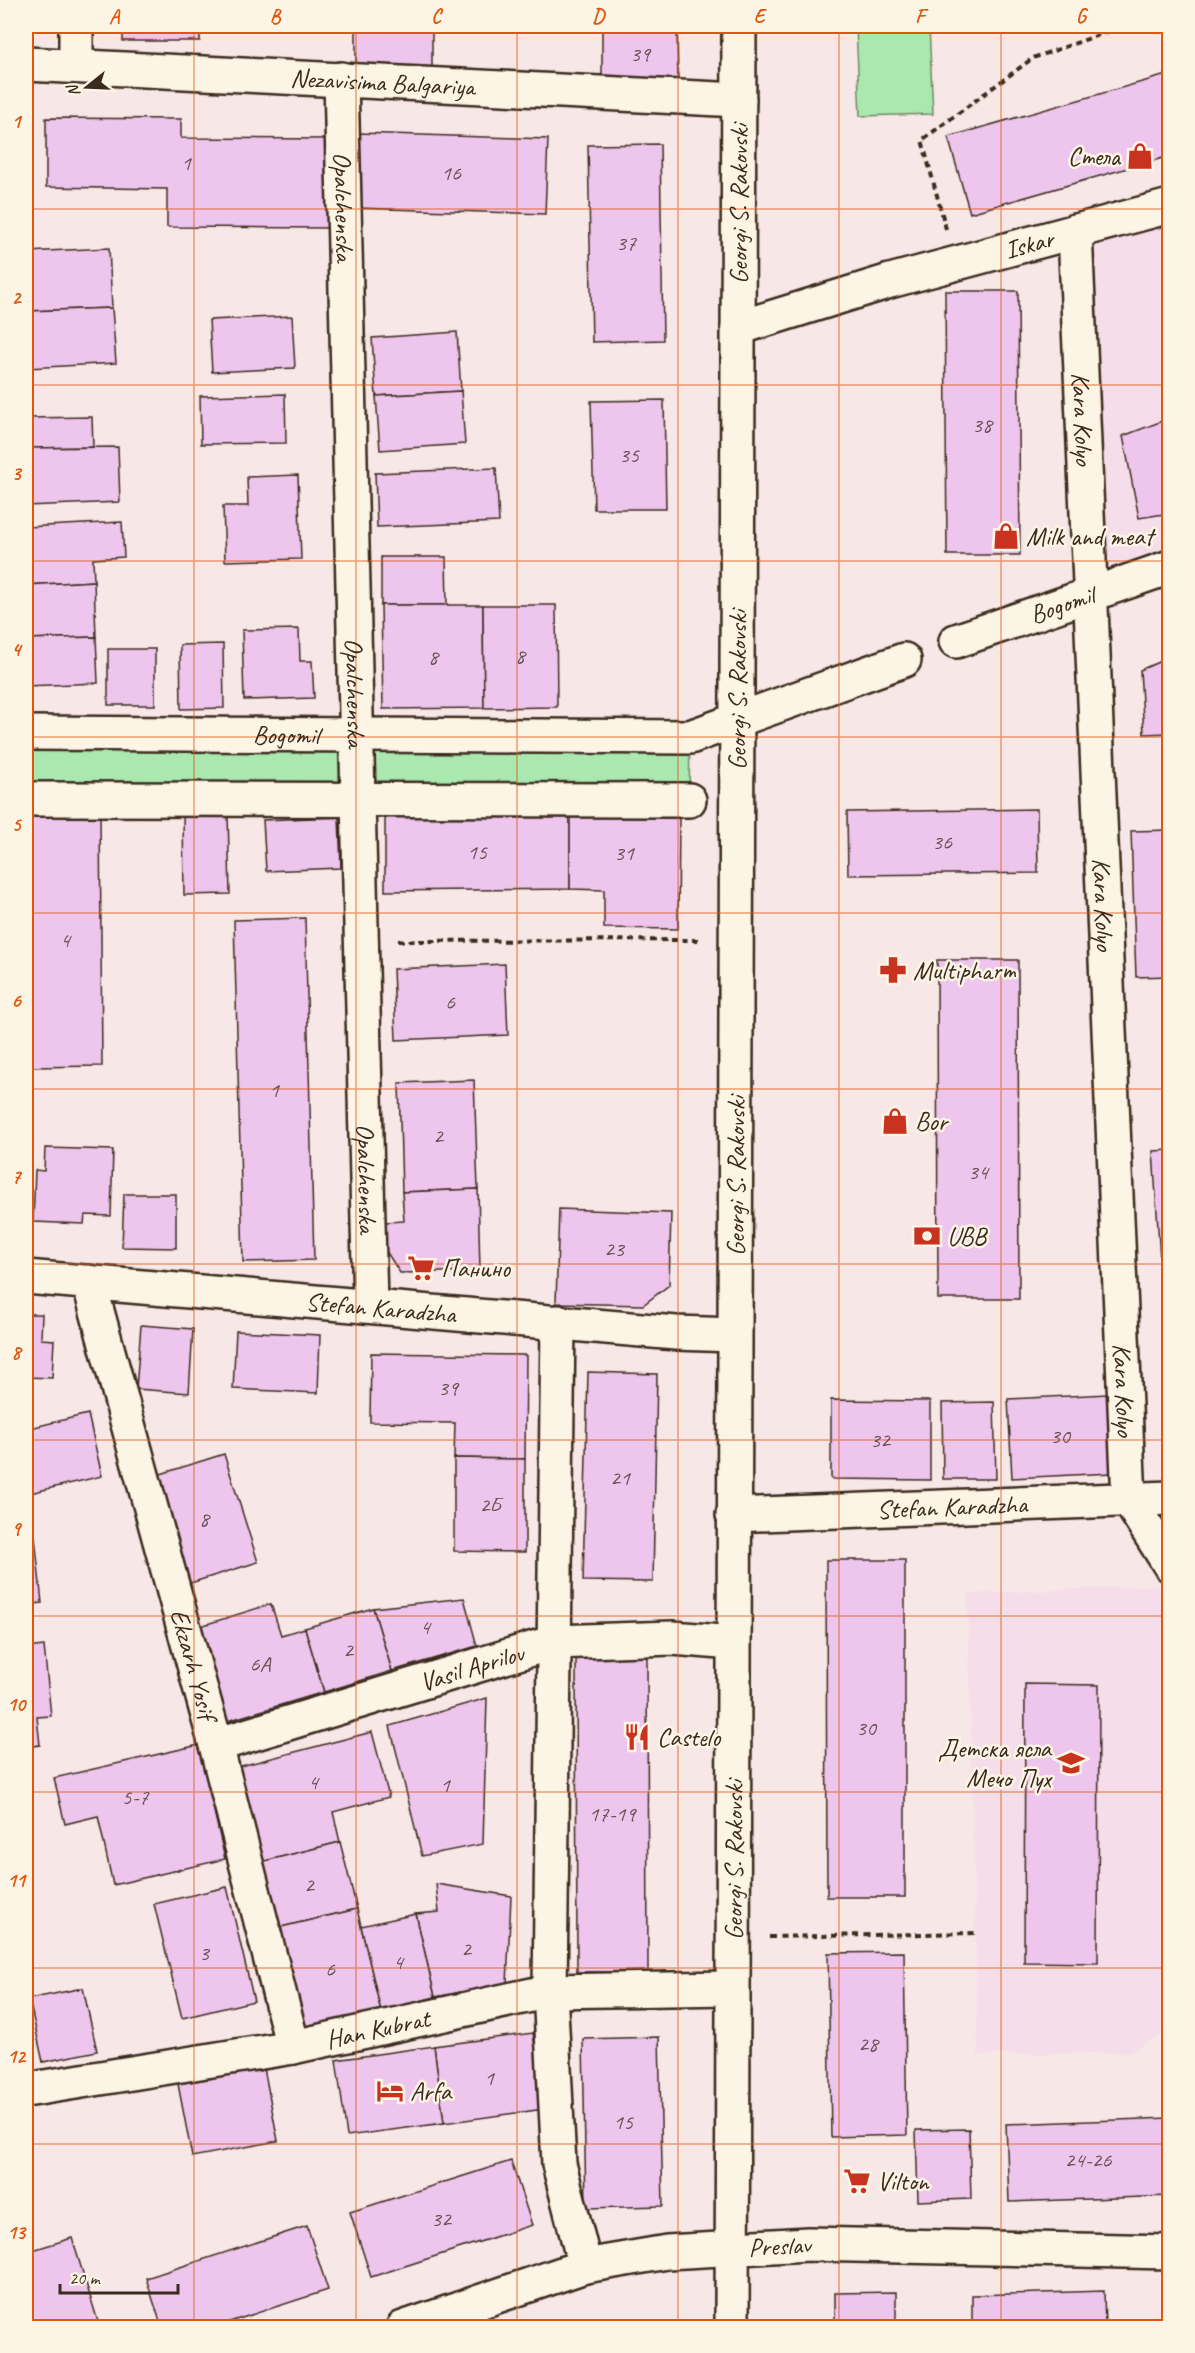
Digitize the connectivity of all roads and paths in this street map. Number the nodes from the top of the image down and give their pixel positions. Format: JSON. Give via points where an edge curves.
{"nodes":[{"id":1,"x":76,"y":26,"type":"edge"},
{"id":2,"x":740,"y":26,"type":"edge"},
{"id":3,"x":1124,"y":26,"type":"edge"},
{"id":4,"x":26,"y":64,"type":"edge"},
{"id":5,"x":76,"y":66,"type":"junction"},
{"id":6,"x":342,"y":80,"type":"junction"},
{"id":7,"x":739,"y":100,"type":"junction"},
{"id":8,"x":1170,"y":206,"type":"edge"},
{"id":9,"x":1075,"y":231,"type":"junction"},
{"id":10,"x":954,"y":264,"type":"junction"},
{"id":11,"x":738,"y":328,"type":"junction"},
{"id":12,"x":1170,"y":567,"type":"edge"},
{"id":13,"x":1090,"y":595,"type":"junction"},
{"id":14,"x":956,"y":641,"type":"dead end"},
{"id":15,"x":904,"y":660,"type":"dead end"},
{"id":16,"x":737,"y":720,"type":"junction"},
{"id":17,"x":26,"y":733,"type":"edge"},
{"id":18,"x":356,"y":734,"type":"junction"},
{"id":19,"x":26,"y":799,"type":"edge"},
{"id":20,"x":358,"y":800,"type":"junction"},
{"id":21,"x":689,"y":800,"type":"dead end"},
{"id":22,"x":736,"y":940,"type":"junction"},
{"id":23,"x":361,"y":941,"type":"junction"},
{"id":24,"x":26,"y":1276,"type":"edge"},
{"id":25,"x":89,"y":1282,"type":"junction"},
{"id":26,"x":370,"y":1306,"type":"junction"},
{"id":27,"x":558,"y":1322,"type":"junction"},
{"id":28,"x":734,"y":1335,"type":"junction"},
{"id":29,"x":1170,"y":1498,"type":"edge"},
{"id":30,"x":1129,"y":1500,"type":"junction"},
{"id":31,"x":734,"y":1515,"type":"junction"},
{"id":32,"x":1170,"y":1565,"type":"edge"},
{"id":33,"x":554,"y":1642,"type":"junction"},
{"id":34,"x":733,"y":1643,"type":"junction"},
{"id":35,"x":216,"y":1745,"type":"junction"},
{"id":36,"x":975,"y":1933,"type":"dead end"},
{"id":37,"x":732,"y":1938,"type":"junction"},
{"id":38,"x":731,"y":1988,"type":"junction"},
{"id":39,"x":550,"y":1991,"type":"junction"},
{"id":40,"x":293,"y":2046,"type":"junction"},
{"id":41,"x":26,"y":2090,"type":"edge"},
{"id":42,"x":733,"y":2247,"type":"junction"},
{"id":43,"x":1170,"y":2252,"type":"edge"},
{"id":44,"x":585,"y":2266,"type":"junction"},
{"id":45,"x":403,"y":2328,"type":"edge"},
{"id":46,"x":732,"y":2328,"type":"edge"}],
"edges":[{"from":1,"to":5,"type":"street"},
{"from":2,"to":7,"type":"street","name":"Georgi S. Rakovski"},
{"from":3,"to":10,"type":"path","via":[[1033,58],[922,140]]},
{"from":4,"to":5,"type":"street","name":"Nezavisima Balgariya"},
{"from":5,"to":6,"type":"street","name":"Nezavisima Balgariya"},
{"from":6,"to":7,"type":"street","name":"Nezavisima Balgariya"},
{"from":6,"to":18,"type":"street","name":"Opalchenska"},
{"from":7,"to":11,"type":"street","name":"Georgi S. Rakovski"},
{"from":8,"to":9,"type":"street","name":"Iskar"},
{"from":9,"to":10,"type":"street","name":"Iskar"},
{"from":9,"to":13,"type":"street","name":"Kara Kolyo"},
{"from":10,"to":11,"type":"street","name":"Iskar"},
{"from":11,"to":16,"type":"street","name":"Georgi S. Rakovski"},
{"from":12,"to":13,"type":"street","name":"Bogomil"},
{"from":13,"to":14,"type":"street","name":"Bogomil"},
{"from":13,"to":30,"type":"street","name":"Kara Kolyo"},
{"from":15,"to":16,"type":"street"},
{"from":16,"to":18,"type":"street","name":"Bogomil","via":[[690,737]]},
{"from":16,"to":22,"type":"street","name":"Georgi S. Rakovski"},
{"from":17,"to":18,"type":"street","name":"Bogomil"},
{"from":18,"to":20,"type":"street","name":"Opalchenska"},
{"from":19,"to":20,"type":"street"},
{"from":20,"to":21,"type":"street"},
{"from":20,"to":23,"type":"street","name":"Opalchenska"},
{"from":22,"to":23,"type":"path"},
{"from":22,"to":28,"type":"street","name":"Georgi S. Rakovski"},
{"from":23,"to":26,"type":"street","name":"Opalchenska"},
{"from":24,"to":25,"type":"street","name":"Stefan Karadzha"},
{"from":25,"to":26,"type":"street","name":"Stefan Karadzha"},
{"from":25,"to":35,"type":"street","name":"Ekzarh Yosif"},
{"from":26,"to":27,"type":"street","name":"Stefan Karadzha"},
{"from":27,"to":28,"type":"street","name":"Stefan Karadzha"},
{"from":27,"to":33,"type":"street"},
{"from":28,"to":31,"type":"street","name":"Georgi S. Rakovski"},
{"from":29,"to":30,"type":"street","name":"Stefan Karadzha"},
{"from":30,"to":31,"type":"street","name":"Stefan Karadzha"},
{"from":30,"to":32,"type":"street","name":"Kara Kolyo"},
{"from":31,"to":34,"type":"street","name":"Georgi S. Rakovski"},
{"from":33,"to":34,"type":"street","name":"Vasil Aprilov","via":[[673,1638]]},
{"from":33,"to":35,"type":"street","name":"Vasil Aprilov"},
{"from":33,"to":39,"type":"street"},
{"from":34,"to":37,"type":"street","name":"Georgi S. Rakovski"},
{"from":35,"to":40,"type":"street","name":"Ekzarh Yosif"},
{"from":36,"to":37,"type":"path"},
{"from":37,"to":38,"type":"street","name":"Georgi S. Rakovski"},
{"from":38,"to":39,"type":"street","name":"Han Kubrat"},
{"from":38,"to":42,"type":"street","name":"Georgi S. Rakovski"},
{"from":39,"to":40,"type":"street","name":"Han Kubrat"},
{"from":39,"to":44,"type":"street","via":[[559,2164]]},
{"from":40,"to":41,"type":"street","name":"Han Kubrat"},
{"from":42,"to":43,"type":"street","name":"Preslav","via":[[808,2244]]},
{"from":42,"to":44,"type":"street","name":"Preslav","via":[[668,2252]]},
{"from":42,"to":46,"type":"street","name":"Georgi S. Rakovski"},
{"from":44,"to":45,"type":"street","name":"Preslav"}]}
